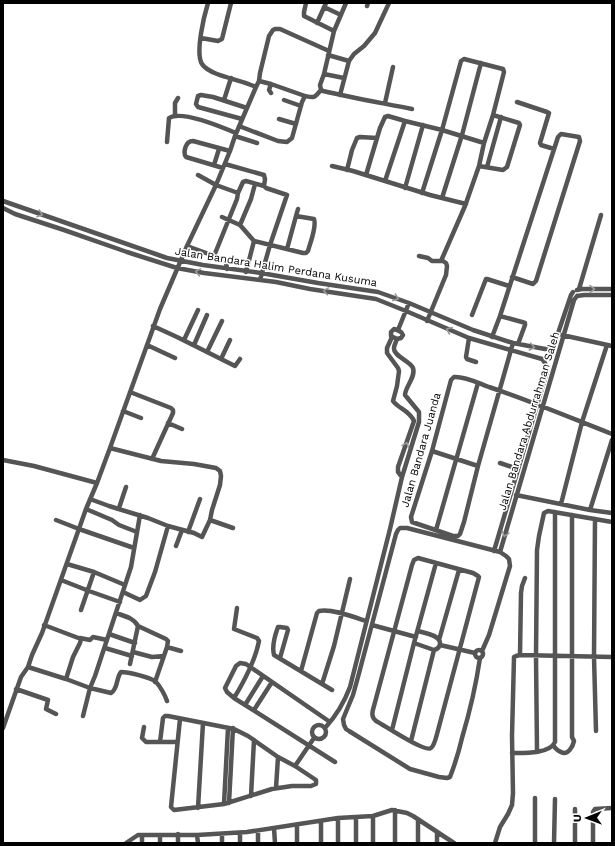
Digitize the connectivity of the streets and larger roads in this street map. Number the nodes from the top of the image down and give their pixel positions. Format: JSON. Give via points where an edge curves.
{"nodes":[{"id":1,"x":208,"y":3,"type":"edge"},
{"id":2,"x":231,"y":3,"type":"edge"},
{"id":3,"x":306,"y":3,"type":"edge"},
{"id":4,"x":346,"y":3,"type":"edge"},
{"id":5,"x":389,"y":3,"type":"edge"},
{"id":6,"x":325,"y":5,"type":"edge"},
{"id":7,"x":341,"y":15,"type":"junction"},
{"id":8,"x":317,"y":23,"type":"junction"},
{"id":9,"x":334,"y":31,"type":"junction"},
{"id":10,"x":201,"y":38,"type":"junction"},
{"id":11,"x":329,"y":53,"type":"junction"},
{"id":12,"x":349,"y":61,"type":"junction"},
{"id":13,"x":481,"y":63,"type":"junction"},
{"id":14,"x":394,"y":68,"type":"dead end"},
{"id":15,"x":324,"y":74,"type":"junction"},
{"id":16,"x":231,"y":78,"type":"junction"},
{"id":17,"x":344,"y":78,"type":"junction"},
{"id":18,"x":259,"y":81,"type":"junction"},
{"id":19,"x":271,"y":84,"type":"junction"},
{"id":20,"x":256,"y":87,"type":"junction"},
{"id":21,"x":321,"y":90,"type":"junction"},
{"id":22,"x":271,"y":93,"type":"dead end"},
{"id":23,"x":340,"y":95,"type":"junction"},
{"id":24,"x":305,"y":96,"type":"junction"},
{"id":25,"x":178,"y":98,"type":"dead end"},
{"id":26,"x":224,"y":100,"type":"junction"},
{"id":27,"x":284,"y":100,"type":"dead end"},
{"id":28,"x":517,"y":102,"type":"dead end"},
{"id":29,"x":385,"y":103,"type":"junction"},
{"id":30,"x":301,"y":106,"type":"junction"},
{"id":31,"x":247,"y":108,"type":"junction"},
{"id":32,"x":412,"y":109,"type":"dead end"},
{"id":33,"x":493,"y":115,"type":"junction"},
{"id":34,"x":174,"y":116,"type":"junction"},
{"id":35,"x":501,"y":117,"type":"junction"},
{"id":36,"x":242,"y":119,"type":"junction"},
{"id":37,"x":279,"y":119,"type":"dead end"},
{"id":38,"x":405,"y":121,"type":"junction"},
{"id":39,"x":296,"y":124,"type":"junction"},
{"id":40,"x":423,"y":125,"type":"junction"},
{"id":41,"x":239,"y":126,"type":"junction"},
{"id":42,"x":442,"y":130,"type":"junction"},
{"id":43,"x":235,"y":135,"type":"junction"},
{"id":44,"x":462,"y":135,"type":"junction"},
{"id":45,"x":377,"y":138,"type":"junction"},
{"id":46,"x":167,"y":142,"type":"dead end"},
{"id":47,"x":257,"y":143,"type":"dead end"},
{"id":48,"x":484,"y":143,"type":"junction"},
{"id":49,"x":219,"y":149,"type":"junction"},
{"id":50,"x":554,"y":149,"type":"junction"},
{"id":51,"x":227,"y":150,"type":"junction"},
{"id":52,"x":220,"y":166,"type":"junction"},
{"id":53,"x":332,"y":166,"type":"dead end"},
{"id":54,"x":479,"y":166,"type":"junction"},
{"id":55,"x":487,"y":167,"type":"junction"},
{"id":56,"x":347,"y":170,"type":"junction"},
{"id":57,"x":366,"y":175,"type":"junction"},
{"id":58,"x":198,"y":176,"type":"dead end"},
{"id":59,"x":385,"y":181,"type":"junction"},
{"id":60,"x":213,"y":183,"type":"junction"},
{"id":61,"x":255,"y":184,"type":"junction"},
{"id":62,"x":264,"y":186,"type":"junction"},
{"id":63,"x":404,"y":188,"type":"junction"},
{"id":64,"x":238,"y":193,"type":"junction"},
{"id":65,"x":422,"y":193,"type":"junction"},
{"id":66,"x":442,"y":198,"type":"junction"},
{"id":67,"x":3,"y":201,"type":"edge"},
{"id":68,"x":465,"y":205,"type":"junction"},
{"id":69,"x":3,"y":208,"type":"edge"},
{"id":70,"x":298,"y":209,"type":"dead end"},
{"id":71,"x":601,"y":215,"type":"dead end"},
{"id":72,"x":296,"y":216,"type":"junction"},
{"id":73,"x":222,"y":217,"type":"dead end"},
{"id":74,"x":229,"y":220,"type":"junction"},
{"id":75,"x":240,"y":225,"type":"junction"},
{"id":76,"x":254,"y":241,"type":"junction"},
{"id":77,"x":270,"y":245,"type":"junction"},
{"id":78,"x":131,"y":246,"type":"junction"},
{"id":79,"x":187,"y":246,"type":"junction"},
{"id":80,"x":287,"y":249,"type":"junction"},
{"id":81,"x":128,"y":253,"type":"junction"},
{"id":82,"x":214,"y":256,"type":"junction"},
{"id":83,"x":419,"y":256,"type":"dead end"},
{"id":84,"x":180,"y":261,"type":"junction"},
{"id":85,"x":441,"y":261,"type":"junction"},
{"id":86,"x":177,"y":268,"type":"junction"},
{"id":87,"x":227,"y":269,"type":"junction"},
{"id":88,"x":246,"y":272,"type":"junction"},
{"id":89,"x":261,"y":273,"type":"junction"},
{"id":90,"x":512,"y":277,"type":"junction"},
{"id":91,"x":260,"y":280,"type":"junction"},
{"id":92,"x":509,"y":286,"type":"junction"},
{"id":93,"x":612,"y":288,"type":"edge"},
{"id":94,"x":579,"y":289,"type":"junction"},
{"id":95,"x":573,"y":292,"type":"junction"},
{"id":96,"x":612,"y":295,"type":"edge"},
{"id":97,"x":577,"y":296,"type":"junction"},
{"id":98,"x":409,"y":303,"type":"junction"},
{"id":99,"x":198,"y":310,"type":"dead end"},
{"id":100,"x":406,"y":312,"type":"junction"},
{"id":101,"x":430,"y":313,"type":"junction"},
{"id":102,"x":472,"y":314,"type":"dead end"},
{"id":103,"x":207,"y":315,"type":"dead end"},
{"id":104,"x":500,"y":316,"type":"junction"},
{"id":105,"x":222,"y":321,"type":"dead end"},
{"id":106,"x":427,"y":321,"type":"junction"},
{"id":107,"x":153,"y":326,"type":"junction"},
{"id":108,"x":398,"y":330,"type":"junction"},
{"id":109,"x":558,"y":335,"type":"junction"},
{"id":110,"x":564,"y":336,"type":"junction"},
{"id":111,"x":392,"y":337,"type":"junction"},
{"id":112,"x":492,"y":337,"type":"junction"},
{"id":113,"x":469,"y":338,"type":"junction"},
{"id":114,"x":397,"y":339,"type":"junction"},
{"id":115,"x":184,"y":340,"type":"junction"},
{"id":116,"x":230,"y":340,"type":"dead end"},
{"id":117,"x":513,"y":343,"type":"junction"},
{"id":118,"x":518,"y":344,"type":"junction"},
{"id":119,"x":147,"y":345,"type":"junction"},
{"id":120,"x":194,"y":345,"type":"junction"},
{"id":121,"x":606,"y":345,"type":"junction"},
{"id":122,"x":612,"y":346,"type":"edge"},
{"id":123,"x":545,"y":349,"type":"joint"},
{"id":124,"x":511,"y":350,"type":"junction"},
{"id":125,"x":207,"y":352,"type":"junction"},
{"id":126,"x":175,"y":358,"type":"dead end"},
{"id":127,"x":540,"y":358,"type":"joint"},
{"id":128,"x":221,"y":359,"type":"junction"},
{"id":129,"x":240,"y":359,"type":"dead end"},
{"id":130,"x":476,"y":362,"type":"dead end"},
{"id":131,"x":547,"y":371,"type":"junction"},
{"id":132,"x":553,"y":372,"type":"junction"},
{"id":133,"x":478,"y":383,"type":"junction"},
{"id":134,"x":500,"y":390,"type":"junction"},
{"id":135,"x":130,"y":392,"type":"junction"},
{"id":136,"x":395,"y":394,"type":"junction"},
{"id":137,"x":405,"y":395,"type":"junction"},
{"id":138,"x":537,"y":404,"type":"junction"},
{"id":139,"x":543,"y":406,"type":"junction"},
{"id":140,"x":123,"y":411,"type":"junction"},
{"id":141,"x":141,"y":418,"type":"dead end"},
{"id":142,"x":414,"y":421,"type":"junction"},
{"id":143,"x":419,"y":422,"type":"junction"},
{"id":144,"x":582,"y":422,"type":"junction"},
{"id":145,"x":168,"y":424,"type":"junction"},
{"id":146,"x":182,"y":429,"type":"dead end"},
{"id":147,"x":612,"y":434,"type":"edge"},
{"id":148,"x":612,"y":440,"type":"edge"},
{"id":149,"x":110,"y":448,"type":"junction"},
{"id":150,"x":432,"y":451,"type":"junction"},
{"id":151,"x":152,"y":459,"type":"junction"},
{"id":152,"x":456,"y":459,"type":"junction"},
{"id":153,"x":3,"y":460,"type":"edge"},
{"id":154,"x":500,"y":463,"type":"dead end"},
{"id":155,"x":478,"y":466,"type":"junction"},
{"id":156,"x":518,"y":469,"type":"junction"},
{"id":157,"x":402,"y":477,"type":"junction"},
{"id":158,"x":97,"y":483,"type":"junction"},
{"id":159,"x":126,"y":486,"type":"dead end"},
{"id":160,"x":516,"y":495,"type":"junction"},
{"id":161,"x":90,"y":499,"type":"junction"},
{"id":162,"x":200,"y":500,"type":"dead end"},
{"id":163,"x":561,"y":504,"type":"junction"},
{"id":164,"x":119,"y":508,"type":"junction"},
{"id":165,"x":86,"y":509,"type":"junction"},
{"id":166,"x":590,"y":510,"type":"junction"},
{"id":167,"x":555,"y":512,"type":"junction"},
{"id":168,"x":612,"y":513,"type":"edge"},
{"id":169,"x":140,"y":515,"type":"junction"},
{"id":170,"x":572,"y":515,"type":"junction"},
{"id":171,"x":596,"y":519,"type":"junction"},
{"id":172,"x":56,"y":520,"type":"dead end"},
{"id":173,"x":210,"y":520,"type":"junction"},
{"id":174,"x":612,"y":522,"type":"edge"},
{"id":175,"x":168,"y":526,"type":"junction"},
{"id":176,"x":233,"y":528,"type":"dead end"},
{"id":177,"x":79,"y":529,"type":"junction"},
{"id":178,"x":182,"y":530,"type":"junction"},
{"id":179,"x":436,"y":530,"type":"junction"},
{"id":180,"x":137,"y":532,"type":"junction"},
{"id":181,"x":188,"y":532,"type":"junction"},
{"id":182,"x":176,"y":546,"type":"dead end"},
{"id":183,"x":134,"y":548,"type":"junction"},
{"id":184,"x":497,"y":552,"type":"junction"},
{"id":185,"x":436,"y":563,"type":"junction"},
{"id":186,"x":67,"y":564,"type":"junction"},
{"id":187,"x":459,"y":570,"type":"junction"},
{"id":188,"x":94,"y":572,"type":"junction"},
{"id":189,"x":525,"y":578,"type":"dead end"},
{"id":190,"x":350,"y":579,"type":"dead end"},
{"id":191,"x":61,"y":580,"type":"junction"},
{"id":192,"x":125,"y":586,"type":"junction"},
{"id":193,"x":89,"y":591,"type":"junction"},
{"id":194,"x":123,"y":592,"type":"junction"},
{"id":195,"x":120,"y":602,"type":"junction"},
{"id":196,"x":237,"y":608,"type":"dead end"},
{"id":197,"x":81,"y":610,"type":"dead end"},
{"id":198,"x":116,"y":613,"type":"junction"},
{"id":199,"x":342,"y":613,"type":"junction"},
{"id":200,"x":366,"y":621,"type":"junction"},
{"id":201,"x":44,"y":625,"type":"junction"},
{"id":202,"x":372,"y":625,"type":"junction"},
{"id":203,"x":138,"y":626,"type":"junction"},
{"id":204,"x":394,"y":631,"type":"junction"},
{"id":205,"x":418,"y":631,"type":"junction"},
{"id":206,"x":109,"y":634,"type":"junction"},
{"id":207,"x":416,"y":637,"type":"junction"},
{"id":208,"x":80,"y":638,"type":"junction"},
{"id":209,"x":107,"y":640,"type":"junction"},
{"id":210,"x":440,"y":642,"type":"junction"},
{"id":211,"x":135,"y":643,"type":"junction"},
{"id":212,"x":414,"y":643,"type":"junction"},
{"id":213,"x":167,"y":647,"type":"junction"},
{"id":214,"x":105,"y":648,"type":"junction"},
{"id":215,"x":459,"y":649,"type":"junction"},
{"id":216,"x":434,"y":650,"type":"junction"},
{"id":217,"x":181,"y":651,"type":"dead end"},
{"id":218,"x":482,"y":651,"type":"junction"},
{"id":219,"x":475,"y":653,"type":"junction"},
{"id":220,"x":132,"y":654,"type":"junction"},
{"id":221,"x":520,"y":655,"type":"junction"},
{"id":222,"x":164,"y":656,"type":"junction"},
{"id":223,"x":536,"y":656,"type":"junction"},
{"id":224,"x":554,"y":656,"type":"junction"},
{"id":225,"x":572,"y":656,"type":"junction"},
{"id":226,"x":594,"y":657,"type":"junction"},
{"id":227,"x":612,"y":657,"type":"edge"},
{"id":228,"x":280,"y":658,"type":"junction"},
{"id":229,"x":480,"y":658,"type":"junction"},
{"id":230,"x":130,"y":664,"type":"dead end"},
{"id":231,"x":28,"y":667,"type":"junction"},
{"id":232,"x":251,"y":668,"type":"junction"},
{"id":233,"x":301,"y":671,"type":"junction"},
{"id":234,"x":263,"y":676,"type":"junction"},
{"id":235,"x":66,"y":679,"type":"junction"},
{"id":236,"x":155,"y":682,"type":"junction"},
{"id":237,"x":272,"y":682,"type":"junction"},
{"id":238,"x":322,"y":684,"type":"junction"},
{"id":239,"x":90,"y":688,"type":"junction"},
{"id":240,"x":16,"y":689,"type":"junction"},
{"id":241,"x":332,"y":690,"type":"dead end"},
{"id":242,"x":234,"y":698,"type":"junction"},
{"id":243,"x":168,"y":701,"type":"dead end"},
{"id":244,"x":246,"y":705,"type":"junction"},
{"id":245,"x":254,"y":710,"type":"junction"},
{"id":246,"x":56,"y":714,"type":"dead end"},
{"id":247,"x":83,"y":716,"type":"dead end"},
{"id":248,"x":180,"y":719,"type":"junction"},
{"id":249,"x":330,"y":722,"type":"junction"},
{"id":250,"x":203,"y":723,"type":"junction"},
{"id":251,"x":144,"y":727,"type":"dead end"},
{"id":252,"x":3,"y":728,"type":"edge"},
{"id":253,"x":230,"y":728,"type":"junction"},
{"id":254,"x":325,"y":728,"type":"junction"},
{"id":255,"x":392,"y":730,"type":"junction"},
{"id":256,"x":596,"y":731,"type":"dead end"},
{"id":257,"x":314,"y":738,"type":"junction"},
{"id":258,"x":254,"y":740,"type":"junction"},
{"id":259,"x":160,"y":742,"type":"junction"},
{"id":260,"x":178,"y":742,"type":"junction"},
{"id":261,"x":411,"y":742,"type":"junction"},
{"id":262,"x":553,"y":745,"type":"junction"},
{"id":263,"x":308,"y":746,"type":"junction"},
{"id":264,"x":538,"y":751,"type":"junction"},
{"id":265,"x":512,"y":753,"type":"junction"},
{"id":266,"x":278,"y":757,"type":"junction"},
{"id":267,"x":335,"y":762,"type":"dead end"},
{"id":268,"x":295,"y":766,"type":"junction"},
{"id":269,"x":228,"y":767,"type":"junction"},
{"id":270,"x":276,"y":788,"type":"junction"},
{"id":271,"x":251,"y":796,"type":"junction"},
{"id":272,"x":535,"y":798,"type":"dead end"},
{"id":273,"x":555,"y":798,"type":"dead end"},
{"id":274,"x":229,"y":803,"type":"junction"},
{"id":275,"x":224,"y":804,"type":"junction"},
{"id":276,"x":198,"y":808,"type":"junction"},
{"id":277,"x":612,"y":808,"type":"edge"},
{"id":278,"x":575,"y":809,"type":"dead end"},
{"id":279,"x":395,"y":810,"type":"junction"},
{"id":280,"x":373,"y":816,"type":"junction"},
{"id":281,"x":356,"y":817,"type":"junction"},
{"id":282,"x":338,"y":818,"type":"junction"},
{"id":283,"x":418,"y":819,"type":"junction"},
{"id":284,"x":321,"y":821,"type":"junction"},
{"id":285,"x":297,"y":825,"type":"junction"},
{"id":286,"x":274,"y":828,"type":"junction"},
{"id":287,"x":258,"y":831,"type":"junction"},
{"id":288,"x":436,"y":832,"type":"junction"},
{"id":289,"x":240,"y":833,"type":"junction"},
{"id":290,"x":178,"y":834,"type":"junction"},
{"id":291,"x":222,"y":834,"type":"junction"},
{"id":292,"x":142,"y":835,"type":"junction"},
{"id":293,"x":160,"y":835,"type":"junction"},
{"id":294,"x":198,"y":835,"type":"junction"},
{"id":295,"x":126,"y":843,"type":"edge"},
{"id":296,"x":142,"y":843,"type":"edge"},
{"id":297,"x":160,"y":843,"type":"edge"},
{"id":298,"x":178,"y":843,"type":"edge"},
{"id":299,"x":198,"y":843,"type":"edge"},
{"id":300,"x":222,"y":843,"type":"edge"},
{"id":301,"x":240,"y":843,"type":"edge"},
{"id":302,"x":258,"y":843,"type":"edge"},
{"id":303,"x":274,"y":843,"type":"edge"},
{"id":304,"x":297,"y":843,"type":"edge"},
{"id":305,"x":321,"y":843,"type":"edge"},
{"id":306,"x":338,"y":843,"type":"edge"},
{"id":307,"x":356,"y":843,"type":"edge"},
{"id":308,"x":374,"y":843,"type":"edge"},
{"id":309,"x":395,"y":843,"type":"edge"},
{"id":310,"x":418,"y":843,"type":"edge"},
{"id":311,"x":437,"y":843,"type":"edge"},
{"id":312,"x":454,"y":843,"type":"edge"},
{"id":313,"x":495,"y":843,"type":"edge"},
{"id":314,"x":535,"y":843,"type":"edge"},
{"id":315,"x":554,"y":843,"type":"edge"},
{"id":316,"x":575,"y":843,"type":"edge"},
{"id":317,"x":593,"y":843,"type":"edge"}],
"edges":[{"from":1,"to":10,"type":"street"},
{"from":2,"to":10,"type":"street","via":[[222,39],[218,41]]},
{"from":3,"to":8,"type":"street","via":[[304,16]]},
{"from":4,"to":7,"type":"street"},
{"from":5,"to":12,"type":"street","via":[[375,33]]},
{"from":6,"to":7,"type":"street"},
{"from":6,"to":8,"type":"street"},
{"from":7,"to":9,"type":"street"},
{"from":8,"to":9,"type":"street"},
{"from":9,"to":11,"type":"street"},
{"from":10,"to":16,"type":"street","via":[[199,53],[202,65]]},
{"from":11,"to":12,"type":"street"},
{"from":11,"to":15,"type":"street"},
{"from":11,"to":18,"type":"street","via":[[275,28],[267,42]]},
{"from":12,"to":17,"type":"street"},
{"from":13,"to":33,"type":"street","via":[[504,71]]},
{"from":13,"to":42,"type":"street","via":[[466,59],[461,61]]},
{"from":13,"to":44,"type":"street"},
{"from":14,"to":29,"type":"street"},
{"from":15,"to":17,"type":"street"},
{"from":15,"to":21,"type":"street"},
{"from":16,"to":20,"type":"street"},
{"from":16,"to":26,"type":"street"},
{"from":17,"to":23,"type":"street"},
{"from":18,"to":19,"type":"street"},
{"from":18,"to":20,"type":"street"},
{"from":19,"to":22,"type":"street"},
{"from":19,"to":24,"type":"street"},
{"from":20,"to":31,"type":"street"},
{"from":21,"to":23,"type":"street"},
{"from":21,"to":24,"type":"street","via":[[315,97]]},
{"from":23,"to":29,"type":"street"},
{"from":24,"to":30,"type":"street"},
{"from":25,"to":34,"type":"street"},
{"from":26,"to":31,"type":"street"},
{"from":26,"to":36,"type":"street","via":[[200,95],[196,104]]},
{"from":27,"to":30,"type":"street"},
{"from":28,"to":50,"type":"street","via":[[549,113],[540,143]]},
{"from":29,"to":32,"type":"street"},
{"from":30,"to":39,"type":"street"},
{"from":31,"to":36,"type":"street"},
{"from":33,"to":35,"type":"street"},
{"from":33,"to":48,"type":"street"},
{"from":34,"to":43,"type":"street","via":[[200,120]]},
{"from":34,"to":46,"type":"street","via":[[169,118]]},
{"from":35,"to":55,"type":"street"},
{"from":35,"to":55,"type":"street","via":[[520,125],[507,167],[503,170]]},
{"from":36,"to":41,"type":"street"},
{"from":37,"to":39,"type":"street"},
{"from":38,"to":40,"type":"street"},
{"from":38,"to":45,"type":"street","via":[[385,117]]},
{"from":38,"to":59,"type":"street"},
{"from":39,"to":41,"type":"street","via":[[292,138],[287,142]]},
{"from":40,"to":42,"type":"street"},
{"from":40,"to":63,"type":"street"},
{"from":41,"to":43,"type":"street"},
{"from":42,"to":44,"type":"street"},
{"from":42,"to":65,"type":"street"},
{"from":43,"to":47,"type":"street"},
{"from":43,"to":51,"type":"street"},
{"from":44,"to":48,"type":"street"},
{"from":44,"to":66,"type":"street"},
{"from":45,"to":56,"type":"street","via":[[357,138]]},
{"from":45,"to":57,"type":"street"},
{"from":48,"to":54,"type":"street"},
{"from":49,"to":51,"type":"street"},
{"from":49,"to":52,"type":"street"},
{"from":49,"to":52,"type":"street","via":[[190,141],[187,143],[185,155]]},
{"from":50,"to":90,"type":"street"},
{"from":50,"to":90,"type":"street","via":[[561,134],[580,139],[536,281],[533,284]]},
{"from":51,"to":52,"type":"street"},
{"from":52,"to":60,"type":"street"},
{"from":52,"to":62,"type":"street","via":[[264,175]]},
{"from":53,"to":56,"type":"street"},
{"from":54,"to":55,"type":"street"},
{"from":54,"to":68,"type":"street"},
{"from":56,"to":57,"type":"street"},
{"from":57,"to":59,"type":"street"},
{"from":58,"to":60,"type":"street"},
{"from":59,"to":63,"type":"street"},
{"from":60,"to":64,"type":"street"},
{"from":60,"to":79,"type":"street"},
{"from":61,"to":62,"type":"street"},
{"from":61,"to":64,"type":"street","via":[[243,182]]},
{"from":61,"to":75,"type":"street"},
{"from":62,"to":77,"type":"street","via":[[287,195]]},
{"from":63,"to":65,"type":"street"},
{"from":64,"to":74,"type":"street"},
{"from":65,"to":66,"type":"street"},
{"from":66,"to":68,"type":"street"},
{"from":67,"to":78,"type":"street","name":"Jalan Bandara Halim Perdana Kusuma","one_way":true},
{"from":68,"to":85,"type":"street"},
{"from":69,"to":81,"type":"street","name":"Jalan Bandara Halim Perdana Kusuma"},
{"from":70,"to":72,"type":"street"},
{"from":71,"to":94,"type":"street"},
{"from":72,"to":80,"type":"street"},
{"from":72,"to":80,"type":"street","via":[[315,220],[308,252],[304,254]]},
{"from":73,"to":74,"type":"street"},
{"from":74,"to":75,"type":"street"},
{"from":74,"to":82,"type":"street"},
{"from":75,"to":76,"type":"street"},
{"from":76,"to":77,"type":"street"},
{"from":76,"to":88,"type":"street"},
{"from":77,"to":80,"type":"street"},
{"from":77,"to":89,"type":"street"},
{"from":78,"to":81,"type":"street"},
{"from":78,"to":84,"type":"street","name":"Jalan Bandara Halim Perdana Kusuma"},
{"from":79,"to":82,"type":"street"},
{"from":79,"to":84,"type":"street"},
{"from":81,"to":86,"type":"street","name":"Jalan Bandara Halim Perdana Kusuma"},
{"from":82,"to":87,"type":"street","via":[[225,260]]},
{"from":83,"to":85,"type":"street"},
{"from":84,"to":86,"type":"street"},
{"from":84,"to":87,"type":"street","name":"Jalan Bandara Halim Perdana Kusuma"},
{"from":85,"to":101,"type":"street","via":[[446,263],[447,271]]},
{"from":91,"to":86,"type":"street","name":"Jalan Bandara Halim Perdana Kusuma","one_way":true},
{"from":86,"to":107,"type":"street"},
{"from":87,"to":88,"type":"street","name":"Jalan Bandara Halim Perdana Kusuma"},
{"from":88,"to":89,"type":"street","name":"Jalan Bandara Halim Perdana Kusuma"},
{"from":89,"to":91,"type":"street"},
{"from":89,"to":98,"type":"street","name":"Jalan Bandara Halim Perdana Kusuma","one_way":true,"via":[[378,292]]},
{"from":90,"to":92,"type":"street"},
{"from":100,"to":91,"type":"street","name":"Jalan Bandara Halim Perdana Kusuma","one_way":true,"via":[[376,299]]},
{"from":92,"to":102,"type":"street","via":[[486,279]]},
{"from":92,"to":104,"type":"street"},
{"from":94,"to":93,"type":"street","one_way":true},
{"from":94,"to":95,"type":"street"},
{"from":95,"to":97,"type":"street"},
{"from":95,"to":109,"type":"street","name":"Jalan Bandara Abdurrahman Saleh"},
{"from":96,"to":97,"type":"street"},
{"from":97,"to":110,"type":"street","name":"Jalan Bandara Abdurrahman Saleh"},
{"from":98,"to":100,"type":"street"},
{"from":98,"to":101,"type":"street","name":"Jalan Bandara Halim Perdana Kusuma"},
{"from":99,"to":115,"type":"street"},
{"from":100,"to":106,"type":"street","name":"Jalan Bandara Halim Perdana Kusuma"},
{"from":100,"to":108,"type":"street"},
{"from":101,"to":106,"type":"street"},
{"from":101,"to":112,"type":"street","name":"Jalan Bandara Halim Perdana Kusuma"},
{"from":103,"to":120,"type":"street"},
{"from":104,"to":112,"type":"street"},
{"from":104,"to":118,"type":"street","via":[[525,323]]},
{"from":105,"to":125,"type":"street"},
{"from":113,"to":106,"type":"street","name":"Jalan Bandara Halim Perdana Kusuma","one_way":true},
{"from":107,"to":115,"type":"street"},
{"from":107,"to":119,"type":"street"},
{"from":108,"to":111,"type":"street","via":[[391,331]]},
{"from":108,"to":114,"type":"street","via":[[403,335]]},
{"from":109,"to":110,"type":"street"},
{"from":109,"to":123,"type":"street","name":"Jalan Bandara Abdurrahman Saleh","via":[[553,346]]},
{"from":110,"to":121,"type":"street"},
{"from":110,"to":132,"type":"street","name":"Jalan Bandara Abdurrahman Saleh"},
{"from":111,"to":114,"type":"street"},
{"from":111,"to":136,"type":"street","via":[[386,353],[398,370]]},
{"from":112,"to":117,"type":"street","name":"Jalan Bandara Halim Perdana Kusuma"},
{"from":113,"to":124,"type":"street","name":"Jalan Bandara Halim Perdana Kusuma"},
{"from":113,"to":130,"type":"street","via":[[466,357]]},
{"from":114,"to":137,"type":"street","via":[[395,352],[413,370]]},
{"from":115,"to":120,"type":"street"},
{"from":116,"to":128,"type":"street"},
{"from":117,"to":118,"type":"street","name":"Jalan Bandara Halim Perdana Kusuma"},
{"from":117,"to":124,"type":"street","name":"Jalan Bandara Juanda"},
{"from":118,"to":123,"type":"street","name":"Jalan Bandara Halim Perdana Kusuma","one_way":true},
{"from":119,"to":126,"type":"street"},
{"from":119,"to":135,"type":"street"},
{"from":120,"to":125,"type":"street"},
{"from":121,"to":122,"type":"street"},
{"from":121,"to":144,"type":"street"},
{"from":124,"to":127,"type":"street","name":"Jalan Bandara Halim Perdana Kusuma"},
{"from":124,"to":134,"type":"street","name":"Jalan Bandara Juanda"},
{"from":125,"to":128,"type":"street"},
{"from":127,"to":131,"type":"street","name":"Jalan Bandara Abdurrahman Saleh"},
{"from":128,"to":129,"type":"street","via":[[236,366]]},
{"from":131,"to":132,"type":"street"},
{"from":131,"to":138,"type":"street","name":"Jalan Bandara Abdurrahman Saleh"},
{"from":132,"to":139,"type":"street","name":"Jalan Bandara Abdurrahman Saleh"},
{"from":133,"to":134,"type":"street","name":"Jalan Bandara Juanda"},
{"from":133,"to":150,"type":"street","name":"Jalan Bandara Juanda","via":[[456,376],[450,380]]},
{"from":133,"to":152,"type":"street"},
{"from":134,"to":138,"type":"street","name":"Jalan Bandara Juanda"},
{"from":134,"to":155,"type":"street","name":"Jalan Bandara Juanda"},
{"from":135,"to":140,"type":"street"},
{"from":135,"to":145,"type":"street","via":[[171,408],[173,413]]},
{"from":136,"to":137,"type":"street"},
{"from":136,"to":142,"type":"street","via":[[392,400]]},
{"from":137,"to":143,"type":"street","via":[[419,412]]},
{"from":138,"to":139,"type":"street","name":"Jalan Bandara Juanda"},
{"from":138,"to":156,"type":"street","name":"Jalan Bandara Abdurrahman Saleh"},
{"from":139,"to":144,"type":"street","name":"Jalan Bandara Juanda"},
{"from":139,"to":160,"type":"street","name":"Jalan Bandara Abdurrahman Saleh"},
{"from":140,"to":141,"type":"street"},
{"from":140,"to":149,"type":"street"},
{"from":142,"to":143,"type":"street"},
{"from":157,"to":142,"type":"street","one_way":true,"via":[[398,469]]},
{"from":143,"to":157,"type":"street"},
{"from":144,"to":147,"type":"street","name":"Jalan Bandara Juanda"},
{"from":144,"to":163,"type":"street"},
{"from":145,"to":146,"type":"street"},
{"from":145,"to":151,"type":"street"},
{"from":148,"to":166,"type":"street"},
{"from":149,"to":151,"type":"street"},
{"from":149,"to":158,"type":"street"},
{"from":150,"to":152,"type":"street"},
{"from":150,"to":179,"type":"street","name":"Jalan Bandara Juanda","via":[[411,520]]},
{"from":151,"to":173,"type":"street","via":[[216,468],[220,472],[220,485]]},
{"from":152,"to":155,"type":"street"},
{"from":152,"to":179,"type":"street"},
{"from":153,"to":158,"type":"street"},
{"from":154,"to":156,"type":"street"},
{"from":155,"to":179,"type":"street","name":"Jalan Bandara Juanda","via":[[460,534],[452,536]]},
{"from":156,"to":184,"type":"street","name":"Jalan Bandara Abdurrahman Saleh"},
{"from":157,"to":200,"type":"street"},
{"from":158,"to":161,"type":"street"},
{"from":159,"to":164,"type":"street"},
{"from":160,"to":163,"type":"street"},
{"from":160,"to":184,"type":"street","name":"Jalan Bandara Abdurrahman Saleh","one_way":true},
{"from":161,"to":164,"type":"street"},
{"from":161,"to":165,"type":"street"},
{"from":162,"to":181,"type":"street"},
{"from":163,"to":166,"type":"street"},
{"from":164,"to":169,"type":"street"},
{"from":165,"to":177,"type":"street"},
{"from":165,"to":180,"type":"street"},
{"from":166,"to":168,"type":"street"},
{"from":167,"to":170,"type":"street"},
{"from":167,"to":223,"type":"street","via":[[544,513],[537,542]]},
{"from":167,"to":224,"type":"street"},
{"from":169,"to":175,"type":"street"},
{"from":169,"to":180,"type":"street"},
{"from":170,"to":171,"type":"street"},
{"from":170,"to":225,"type":"street"},
{"from":171,"to":174,"type":"street"},
{"from":171,"to":226,"type":"street"},
{"from":172,"to":177,"type":"street"},
{"from":173,"to":176,"type":"street"},
{"from":173,"to":181,"type":"street","via":[[202,537]]},
{"from":175,"to":178,"type":"street"},
{"from":175,"to":194,"type":"street","via":[[146,596],[140,600]]},
{"from":177,"to":183,"type":"street"},
{"from":177,"to":186,"type":"street"},
{"from":178,"to":181,"type":"street"},
{"from":178,"to":182,"type":"street"},
{"from":180,"to":183,"type":"street"},
{"from":183,"to":192,"type":"street"},
{"from":184,"to":202,"type":"street","via":[[400,528],[396,534]]},
{"from":184,"to":218,"type":"street","via":[[509,559],[510,566]]},
{"from":185,"to":187,"type":"street"},
{"from":185,"to":204,"type":"street","via":[[419,558],[414,560]]},
{"from":185,"to":205,"type":"street"},
{"from":186,"to":188,"type":"street"},
{"from":186,"to":191,"type":"street"},
{"from":187,"to":210,"type":"street"},
{"from":187,"to":215,"type":"street","via":[[479,577]]},
{"from":188,"to":192,"type":"street"},
{"from":188,"to":193,"type":"street"},
{"from":189,"to":221,"type":"street","via":[[522,590]]},
{"from":190,"to":199,"type":"street"},
{"from":191,"to":193,"type":"street"},
{"from":191,"to":201,"type":"street"},
{"from":192,"to":194,"type":"street"},
{"from":193,"to":195,"type":"street"},
{"from":193,"to":197,"type":"street"},
{"from":194,"to":195,"type":"street"},
{"from":195,"to":198,"type":"street"},
{"from":196,"to":232,"type":"street","via":[[234,629],[259,640]]},
{"from":198,"to":203,"type":"street","via":[[133,620]]},
{"from":198,"to":206,"type":"street"},
{"from":199,"to":200,"type":"street"},
{"from":199,"to":233,"type":"street","via":[[318,611]]},
{"from":199,"to":238,"type":"street"},
{"from":200,"to":249,"type":"street","via":[[350,687]]},
{"from":201,"to":208,"type":"street"},
{"from":201,"to":231,"type":"street"},
{"from":202,"to":204,"type":"street"},
{"from":202,"to":229,"type":"street","via":[[353,695],[343,719],[344,725],[349,731],[410,769],[426,774],[447,778],[450,776],[476,686]]},
{"from":203,"to":211,"type":"street"},
{"from":203,"to":213,"type":"street","via":[[166,639]]},
{"from":204,"to":207,"type":"street"},
{"from":204,"to":255,"type":"street","via":[[372,712],[374,719]]},
{"from":205,"to":207,"type":"street"},
{"from":205,"to":210,"type":"street","via":[[437,637]]},
{"from":206,"to":209,"type":"street"},
{"from":206,"to":211,"type":"street"},
{"from":207,"to":212,"type":"street"},
{"from":208,"to":209,"type":"street"},
{"from":208,"to":235,"type":"street"},
{"from":209,"to":214,"type":"street"},
{"from":210,"to":215,"type":"street"},
{"from":210,"to":216,"type":"street","via":[[439,648]]},
{"from":211,"to":220,"type":"street"},
{"from":212,"to":216,"type":"street"},
{"from":212,"to":255,"type":"street"},
{"from":213,"to":217,"type":"street"},
{"from":213,"to":222,"type":"street"},
{"from":214,"to":220,"type":"street"},
{"from":214,"to":239,"type":"street"},
{"from":215,"to":219,"type":"street"},
{"from":215,"to":261,"type":"street","via":[[433,746],[427,749]]},
{"from":216,"to":261,"type":"street"},
{"from":218,"to":219,"type":"street","via":[[478,650]]},
{"from":218,"to":229,"type":"street"},
{"from":219,"to":229,"type":"street","via":[[476,657]]},
{"from":220,"to":222,"type":"street"},
{"from":220,"to":230,"type":"street"},
{"from":221,"to":223,"type":"street"},
{"from":221,"to":265,"type":"street","via":[[514,656],[513,660]]},
{"from":222,"to":236,"type":"street"},
{"from":223,"to":224,"type":"street"},
{"from":223,"to":264,"type":"street"},
{"from":224,"to":225,"type":"street"},
{"from":224,"to":262,"type":"street"},
{"from":225,"to":226,"type":"street"},
{"from":225,"to":262,"type":"street","via":[[574,741],[566,753],[559,752]]},
{"from":226,"to":227,"type":"street"},
{"from":226,"to":256,"type":"street"},
{"from":228,"to":228,"type":"street","via":[[288,630],[278,627],[273,649],[274,655]]},
{"from":228,"to":233,"type":"street"},
{"from":231,"to":235,"type":"street"},
{"from":231,"to":240,"type":"street"},
{"from":232,"to":234,"type":"street"},
{"from":232,"to":242,"type":"street"},
{"from":232,"to":242,"type":"street","via":[[242,663],[236,666],[225,688]]},
{"from":233,"to":238,"type":"street"},
{"from":234,"to":237,"type":"street"},
{"from":234,"to":244,"type":"street"},
{"from":235,"to":239,"type":"street"},
{"from":236,"to":239,"type":"street","via":[[121,672],[113,692]]},
{"from":236,"to":243,"type":"street"},
{"from":237,"to":245,"type":"street"},
{"from":237,"to":249,"type":"street"},
{"from":238,"to":241,"type":"street"},
{"from":239,"to":247,"type":"street"},
{"from":240,"to":246,"type":"street","via":[[48,700],[46,709]]},
{"from":240,"to":252,"type":"street"},
{"from":242,"to":244,"type":"street"},
{"from":244,"to":245,"type":"street"},
{"from":245,"to":263,"type":"street"},
{"from":248,"to":250,"type":"street"},
{"from":248,"to":259,"type":"street","via":[[163,717]]},
{"from":248,"to":260,"type":"street"},
{"from":249,"to":254,"type":"street"},
{"from":250,"to":253,"type":"street"},
{"from":250,"to":276,"type":"street"},
{"from":251,"to":259,"type":"street","via":[[144,740]]},
{"from":253,"to":258,"type":"street"},
{"from":253,"to":269,"type":"street"},
{"from":254,"to":257,"type":"street","via":[[324,737]]},
{"from":254,"to":257,"type":"street","via":[[317,725],[313,728]]},
{"from":255,"to":261,"type":"street"},
{"from":257,"to":263,"type":"street"},
{"from":258,"to":266,"type":"street"},
{"from":258,"to":271,"type":"street"},
{"from":259,"to":260,"type":"street"},
{"from":260,"to":276,"type":"street","via":[[171,808],[176,811]]},
{"from":262,"to":264,"type":"street"},
{"from":263,"to":267,"type":"street"},
{"from":263,"to":268,"type":"street"},
{"from":264,"to":265,"type":"street"},
{"from":265,"to":313,"type":"street","via":[[512,805]]},
{"from":266,"to":268,"type":"street"},
{"from":266,"to":270,"type":"street"},
{"from":268,"to":270,"type":"street","via":[[316,780],[316,784]]},
{"from":269,"to":274,"type":"street"},
{"from":269,"to":275,"type":"street"},
{"from":270,"to":271,"type":"street"},
{"from":271,"to":274,"type":"street"},
{"from":272,"to":314,"type":"street"},
{"from":273,"to":315,"type":"street"},
{"from":274,"to":275,"type":"street"},
{"from":275,"to":276,"type":"street"},
{"from":277,"to":317,"type":"street","via":[[596,809],[593,812]]},
{"from":278,"to":316,"type":"street"},
{"from":279,"to":280,"type":"street"},
{"from":279,"to":283,"type":"street"},
{"from":279,"to":309,"type":"street"},
{"from":280,"to":281,"type":"street"},
{"from":280,"to":308,"type":"street"},
{"from":281,"to":282,"type":"street"},
{"from":281,"to":307,"type":"street"},
{"from":282,"to":284,"type":"street"},
{"from":282,"to":306,"type":"street"},
{"from":283,"to":288,"type":"street"},
{"from":283,"to":310,"type":"street"},
{"from":284,"to":285,"type":"street"},
{"from":284,"to":305,"type":"street"},
{"from":285,"to":286,"type":"street"},
{"from":285,"to":304,"type":"street"},
{"from":286,"to":287,"type":"street"},
{"from":286,"to":303,"type":"street"},
{"from":287,"to":289,"type":"street"},
{"from":287,"to":302,"type":"street"},
{"from":288,"to":311,"type":"street"},
{"from":288,"to":312,"type":"street"},
{"from":289,"to":291,"type":"street"},
{"from":289,"to":301,"type":"street"},
{"from":290,"to":293,"type":"street"},
{"from":290,"to":294,"type":"street"},
{"from":290,"to":298,"type":"street"},
{"from":291,"to":294,"type":"street"},
{"from":291,"to":300,"type":"street"},
{"from":292,"to":293,"type":"street"},
{"from":292,"to":295,"type":"street"},
{"from":292,"to":296,"type":"street"},
{"from":293,"to":297,"type":"street"},
{"from":294,"to":299,"type":"street"}]}
